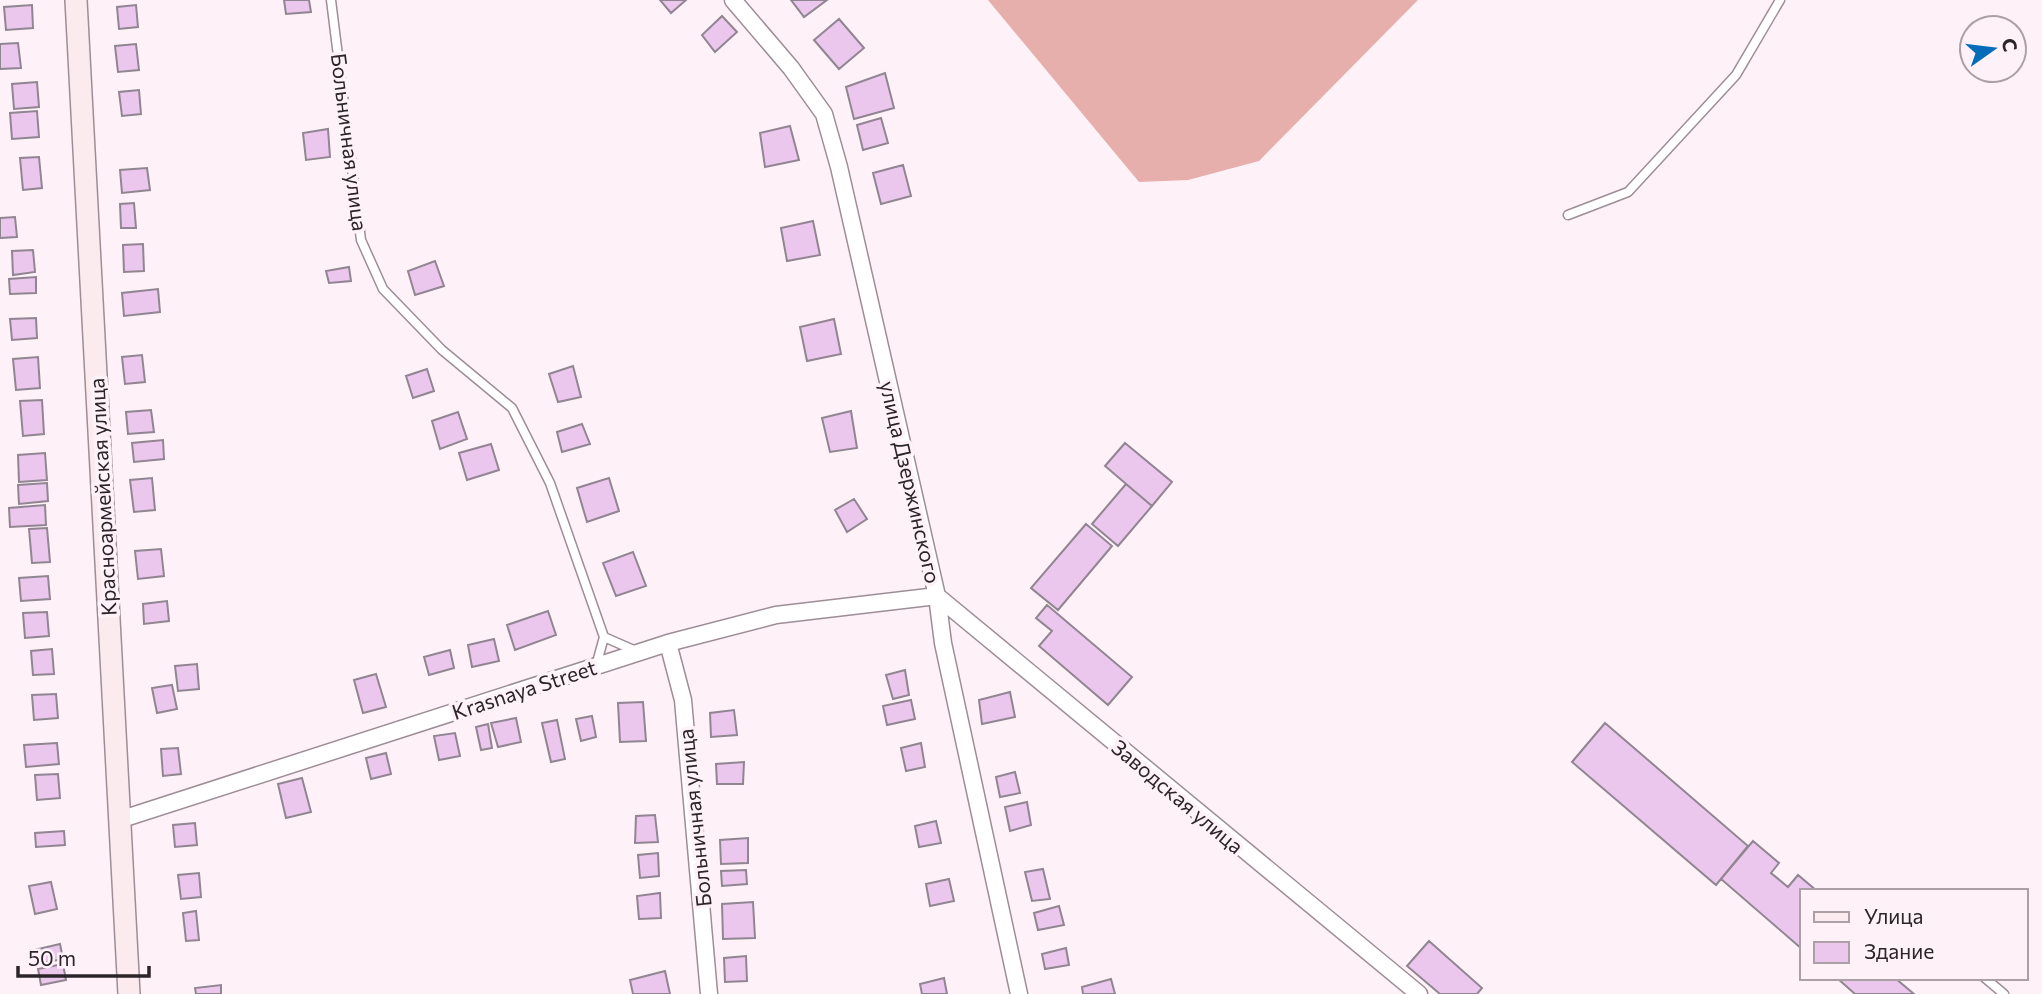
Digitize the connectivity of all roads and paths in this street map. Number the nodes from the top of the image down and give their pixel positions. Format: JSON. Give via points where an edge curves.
{"nodes":[{"id":1,"x":76,"y":0,"type":"edge"},
{"id":2,"x":331,"y":0,"type":"edge"},
{"id":3,"x":733,"y":0,"type":"edge"},
{"id":4,"x":1780,"y":0,"type":"edge"},
{"id":5,"x":1568,"y":215,"type":"dead end"},
{"id":6,"x":937,"y":596,"type":"junction"},
{"id":7,"x":604,"y":636,"type":"junction"},
{"id":8,"x":668,"y":643,"type":"junction"},
{"id":9,"x":639,"y":652,"type":"junction"},
{"id":10,"x":596,"y":666,"type":"junction"},
{"id":11,"x":119,"y":820,"type":"junction"},
{"id":12,"x":1987,"y":980,"type":"edge"},
{"id":13,"x":129,"y":994,"type":"edge"},
{"id":14,"x":709,"y":994,"type":"edge"},
{"id":15,"x":1019,"y":994,"type":"edge"},
{"id":16,"x":1419,"y":994,"type":"edge"},
{"id":17,"x":2004,"y":994,"type":"edge"}],
"edges":[{"from":1,"to":11,"type":"main road","name":"Красноармейская улица"},
{"from":2,"to":7,"type":"lane","name":"Больничная улица","via":[[361,240],[383,289],[442,350],[512,408],[550,483]]},
{"from":3,"to":6,"type":"street","name":"улица Дзержинского","via":[[824,114]]},
{"from":4,"to":5,"type":"lane","via":[[1736,75],[1628,192]]},
{"from":6,"to":8,"type":"street","name":"Krasnaya Street","via":[[776,615]]},
{"from":6,"to":15,"type":"street","name":"улица Дзержинского","via":[[943,643]]},
{"from":6,"to":16,"type":"street","name":"Заводская улица"},
{"from":7,"to":9,"type":"lane"},
{"from":7,"to":10,"type":"lane"},
{"from":8,"to":9,"type":"street","name":"Krasnaya Street"},
{"from":8,"to":14,"type":"street","name":"Больничная улица","via":[[682,699]]},
{"from":9,"to":10,"type":"street","name":"Krasnaya Street"},
{"from":10,"to":11,"type":"street","name":"Krasnaya Street"},
{"from":11,"to":13,"type":"main road","name":"Красноармейская улица"},
{"from":12,"to":17,"type":"lane"}]}
